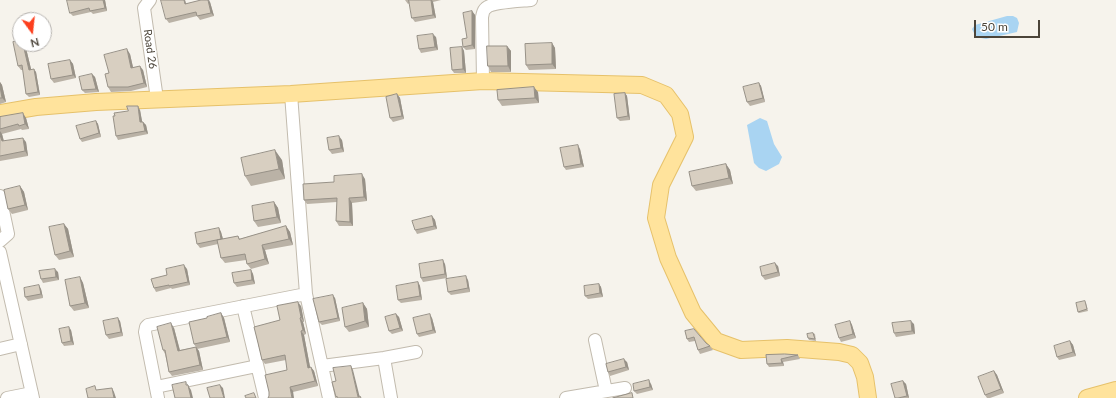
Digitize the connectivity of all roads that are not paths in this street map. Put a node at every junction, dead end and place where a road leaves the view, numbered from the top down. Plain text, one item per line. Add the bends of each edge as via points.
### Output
1 (150, 0) edge
2 (531, 0) edge
3 (483, 81) junction
4 (291, 94) junction
5 (157, 99) junction
6 (0, 113) edge
7 (0, 196) edge
8 (0, 241) edge
9 (0, 252) edge
10 (2, 269) edge
11 (306, 294) junction
12 (5, 298) edge
13 (243, 306) junction
14 (594, 340) dead end
15 (21, 344) junction
16 (0, 349) edge
17 (416, 352) dead end
18 (384, 358) junction
19 (257, 366) junction
20 (322, 366) junction
21 (625, 388) dead end
22 (1116, 390) edge
23 (606, 391) junction
24 (157, 392) edge
25 (32, 395) edge
26 (6, 398) edge
27 (265, 398) edge
28 (329, 398) edge
29 (391, 398) edge
30 (566, 398) edge
31 (868, 398) edge
32 (1087, 398) edge

1 - 5 street, Road 26 via 144,8
2 - 3 street via 493,4 487,6 484,11
3 - 4 main road
3 - 31 main road via 642,85 666,95 680,114 685,137 662,185 656,218 668,258 693,313 716,341 740,350 787,348 852,355 860,363
4 - 5 main road
4 - 11 street
5 - 6 main road via 36,107
7 - 8 street via 8,234
9 - 10 street
10 - 12 street
11 - 13 street
11 - 20 street
12 - 15 street
13 - 19 street
13 - 24 street via 148,324 145,332
14 - 23 street
15 - 16 street
15 - 25 street
17 - 18 street
18 - 20 street
18 - 29 street
19 - 24 street
19 - 27 street
20 - 28 street
21 - 23 street
22 - 32 main road
23 - 30 street
25 - 26 street

